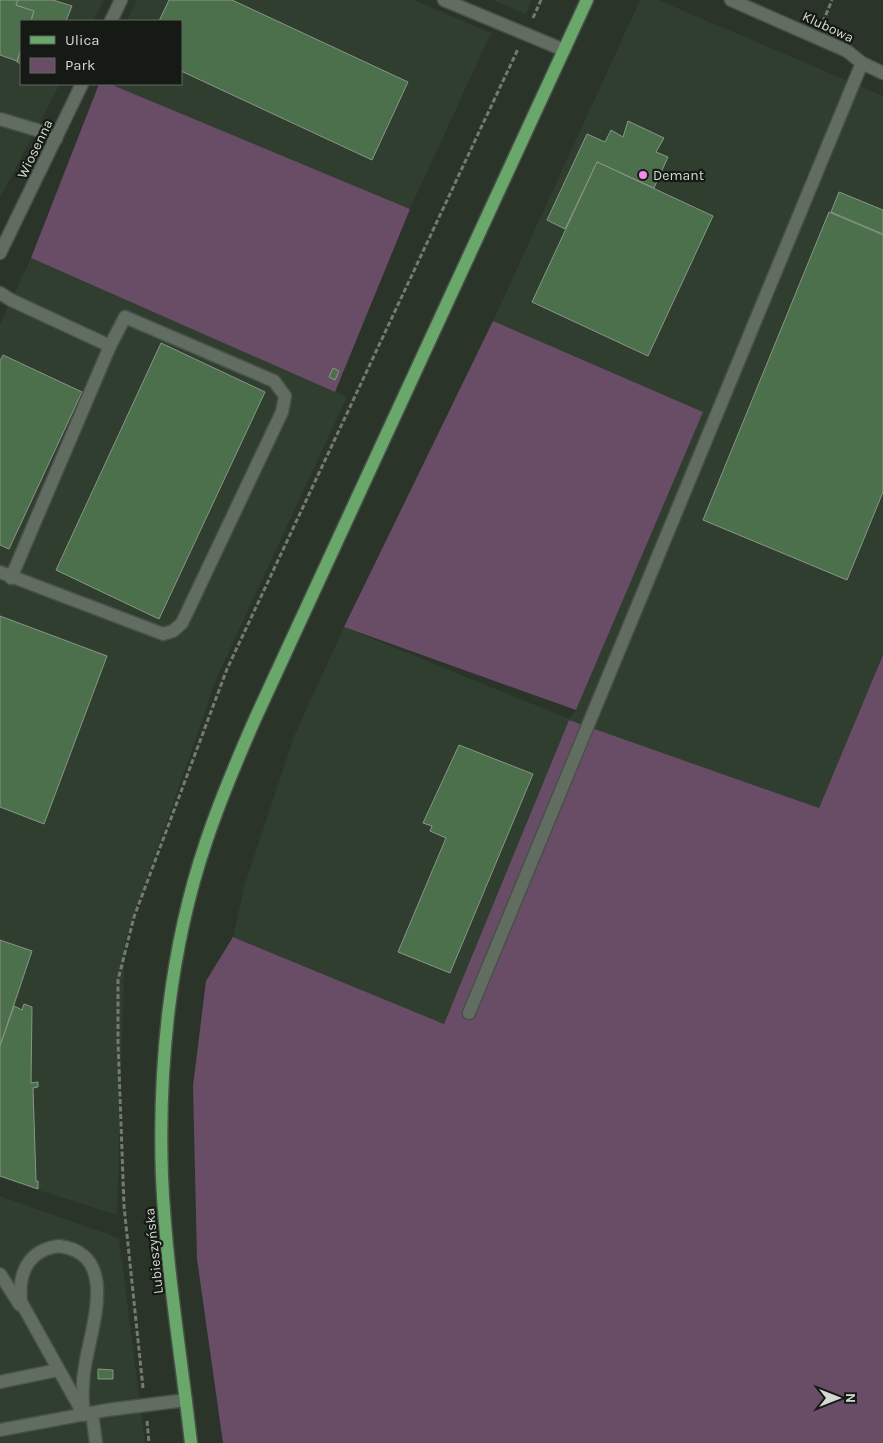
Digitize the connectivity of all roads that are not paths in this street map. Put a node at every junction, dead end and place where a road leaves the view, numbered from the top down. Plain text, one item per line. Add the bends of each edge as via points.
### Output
1 (121, 0) edge
2 (444, 0) edge
3 (586, 0) edge
4 (731, 0) edge
5 (111, 20) edge
6 (564, 50) junction
7 (862, 63) junction
8 (883, 73) edge
9 (82, 85) edge
10 (0, 118) edge
11 (56, 139) junction
12 (0, 253) edge
13 (0, 293) edge
14 (110, 346) junction
15 (6, 575) edge
16 (469, 1013) dead end
17 (0, 1274) edge
18 (24, 1311) junction
19 (58, 1370) junction
20 (0, 1382) edge
21 (186, 1400) junction
22 (88, 1414) junction
23 (0, 1430) edge
24 (96, 1443) edge
25 (192, 1443) edge

1 - 5 street
2 - 6 street
3 - 6 main road, Lubieszyńska
4 - 7 street, Klubowa via 847,51
6 - 21 main road, Lubieszyńska via 238,759 206,842 190,899 173,989 165,1055 162,1132 164,1205
7 - 8 street, Klubowa
7 - 16 street
9 - 11 street, Wiosenna
10 - 11 street
11 - 12 street, Wiosenna
13 - 14 street
14 - 15 street
14 - 15 street via 125,317 274,381 285,396 282,412 182,623 173,631 163,634
17 - 18 street
18 - 19 street
18 - 22 street via 20,1293 22,1273 37,1253 51,1247 66,1247 89,1261 96,1275 98,1293 82,1391
19 - 20 street
19 - 22 street
21 - 22 street
21 - 25 main road, Lubieszyńska
22 - 23 street
22 - 24 street

